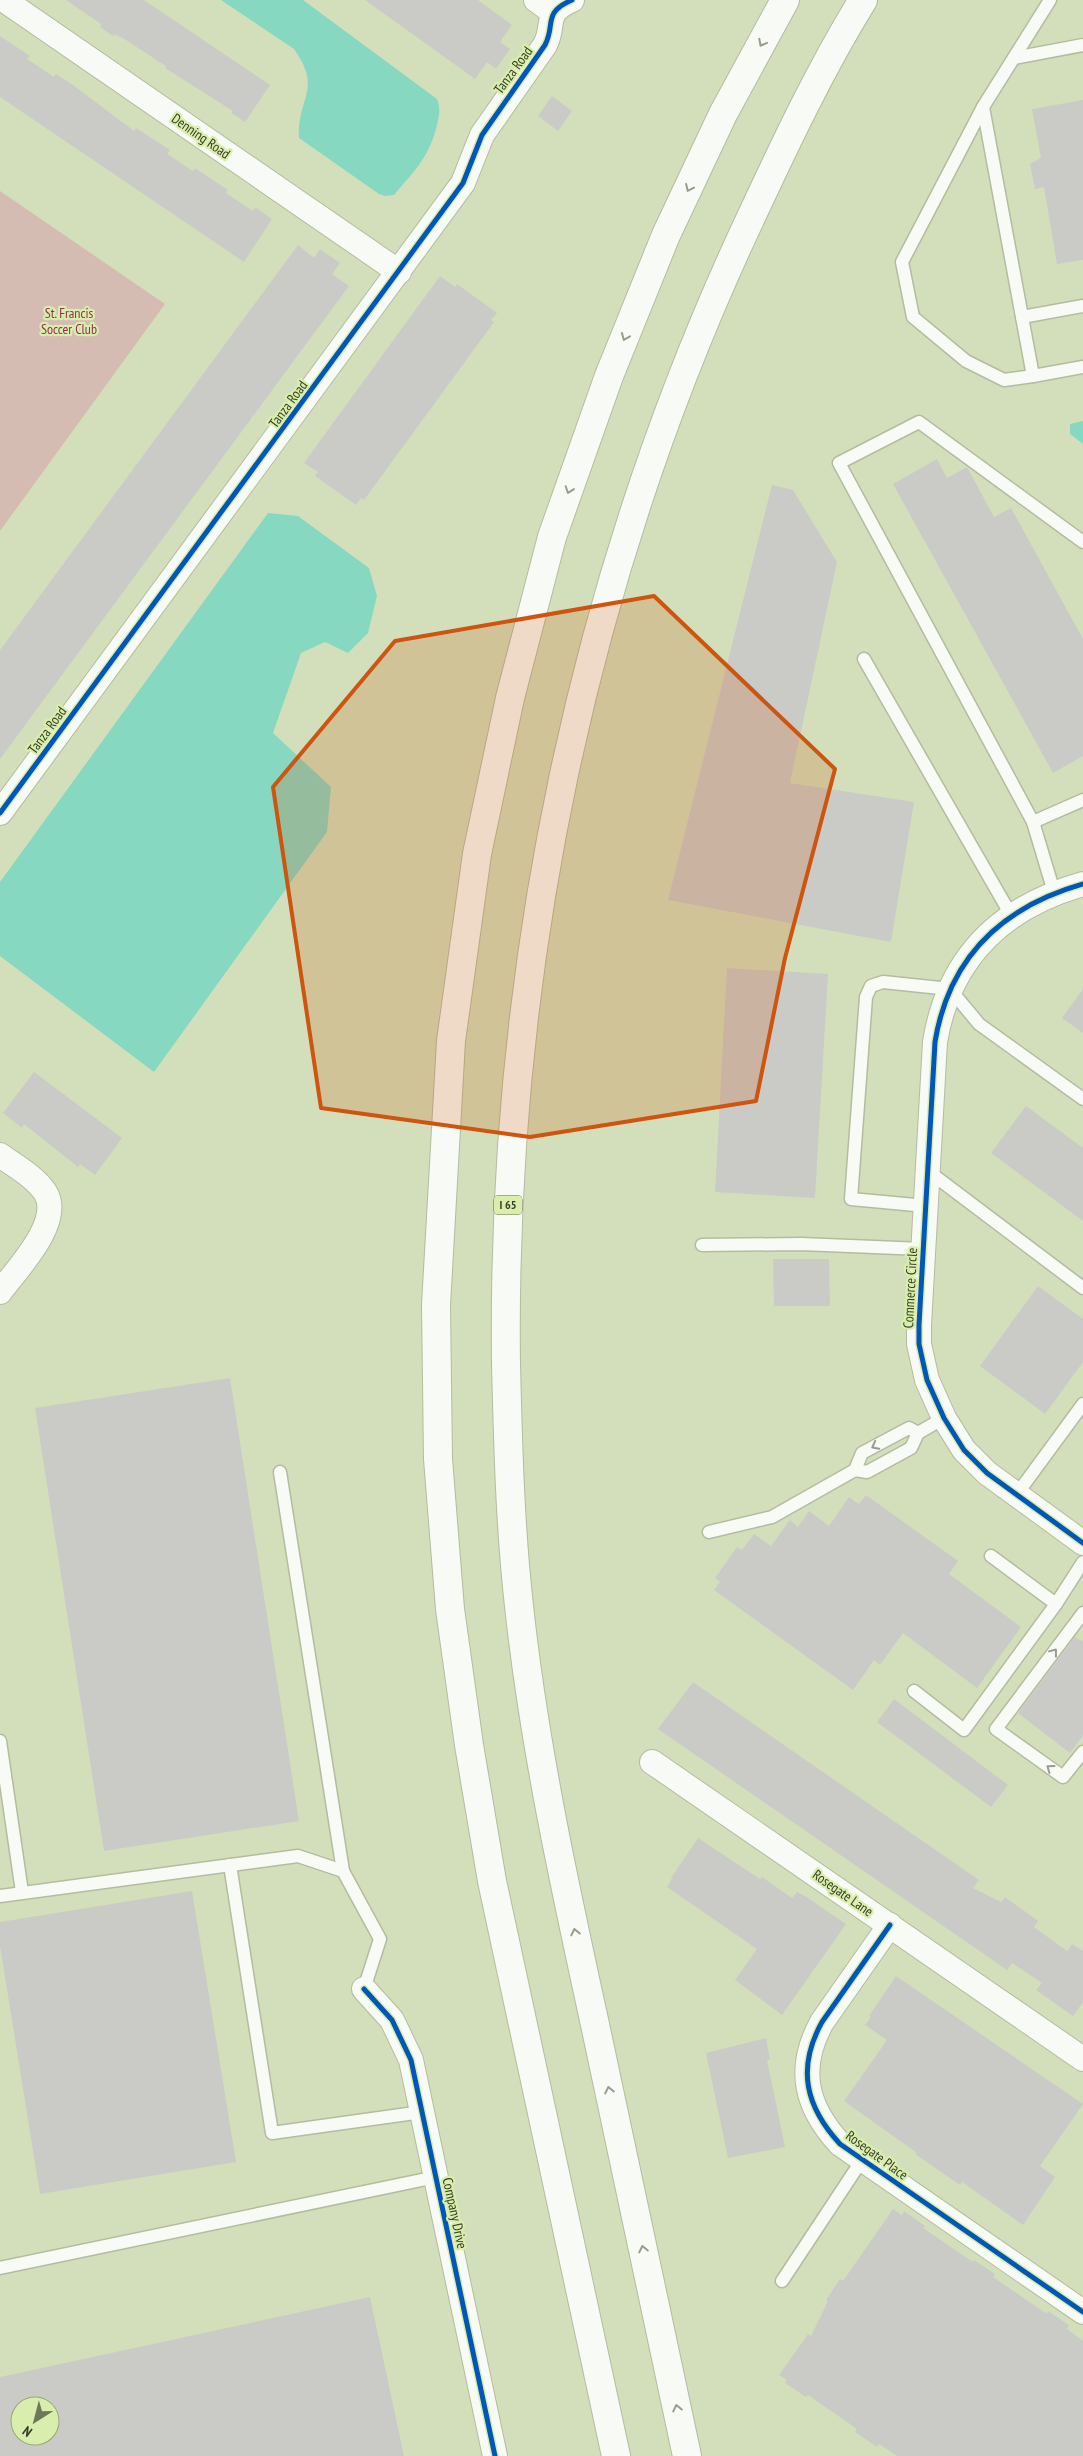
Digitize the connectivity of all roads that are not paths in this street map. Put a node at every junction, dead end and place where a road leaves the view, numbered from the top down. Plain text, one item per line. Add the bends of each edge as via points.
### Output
1 (4, 0) edge
2 (785, 0) edge
3 (863, 0) edge
4 (1050, 0) edge
5 (554, 4) edge
6 (1083, 45) edge
7 (1014, 58) junction
8 (983, 107) junction
9 (399, 272) junction
10 (1083, 306) edge
11 (1022, 317) junction
12 (1083, 367) edge
13 (1032, 376) junction
14 (1083, 542) edge
15 (864, 659) dead end
16 (1083, 800) edge
17 (0, 813) edge
18 (1033, 822) junction
19 (1083, 884) edge
20 (1054, 892) junction
21 (1011, 915) junction
22 (955, 980) junction
23 (1083, 1099) edge
24 (0, 1155) edge
25 (928, 1171) junction
26 (926, 1206) junction
27 (702, 1246) dead end
28 (923, 1249) junction
29 (1083, 1288) edge
30 (0, 1292) edge
31 (1083, 1404) edge
32 (944, 1418) junction
33 (918, 1433) junction
34 (855, 1470) junction
35 (280, 1472) dead end
36 (1017, 1494) junction
37 (709, 1532) dead end
38 (1083, 1543) edge
39 (991, 1556) dead end
40 (1083, 1562) edge
41 (1056, 1604) junction
42 (1083, 1613) edge
43 (914, 1692) dead end
44 (0, 1742) edge
45 (1083, 1752) edge
46 (652, 1762) dead end
47 (230, 1865) junction
48 (343, 1871) junction
49 (22, 1892) junction
50 (0, 1896) edge
51 (890, 1925) junction
52 (364, 1989) joint
53 (1083, 2059) edge
54 (422, 2112) junction
55 (862, 2160) junction
56 (436, 2177) junction
57 (0, 2268) edge
58 (782, 2281) dead end
59 (1083, 2312) edge
60 (495, 2456) edge
61 (616, 2456) edge
62 (687, 2456) edge

1 - 9 street, Denning Road
2 -> 61 highway via 724,114 666,235 609,376 552,537 510,698 477,854 451,1041 436,1305 438,1460 450,1609 492,1880
62 -> 3 highway, I 65 via 560,1861 519,1607 508,1468 506,1313 509,1178 519,1052 545,870 576,715 618,562 672,400 728,265 782,150
4 - 7 lane
5 - 9 street, Tanza Road via 545,45 482,135 463,183
6 - 7 lane
7 - 8 lane
8 - 11 lane
8 - 13 lane via 902,262 912,317 966,361 1004,380
9 - 17 street, Tanza Road
10 - 11 lane
11 - 13 lane
12 - 13 lane
14 - 18 lane via 919,422 839,463
15 - 21 lane
16 - 18 lane
18 - 20 lane
19 - 20 street
20 - 21 street
21 - 22 street via 982,941
22 - 23 lane via 979,1024
22 - 25 street, Commerce Circle via 935,1042
22 - 26 lane via 883,982 871,986 866,997 851,1199
24 - 30 street via 35,1181 46,1193 50,1205 43,1233
25 - 26 street, Commerce Circle
25 - 29 lane
26 - 28 street, Commerce Circle
27 - 28 lane via 801,1244
28 - 32 street, Commerce Circle via 919,1344 927,1380
31 - 36 lane
32 - 33 lane
32 - 36 street, Commerce Circle via 964,1450
33 - 34 lane via 911,1448 867,1472
33 -> 34 lane via 909,1428 862,1453
34 - 37 lane via 772,1517
35 - 48 lane
36 - 38 street, Commerce Circle
39 - 41 lane
40 - 41 lane
41 - 43 lane via 964,1730
45 -> 42 lane via 1063,1777 996,1729
44 - 49 lane
46 - 51 street, Rosegate Lane
47 - 48 lane via 298,1856
47 - 49 lane
47 - 54 lane via 272,2133
48 - 52 lane via 380,1938
49 - 50 lane
51 - 53 street, Rosegate Lane
51 - 55 street, Rosegate Place via 822,2022 808,2065 810,2097 824,2126 840,2144
52 - 54 street, Company Drive via 389,2015 405,2045
54 - 56 street, Company Drive
55 - 58 lane
55 - 59 street, Rosegate Place
56 - 57 lane
56 - 60 street, Company Drive

